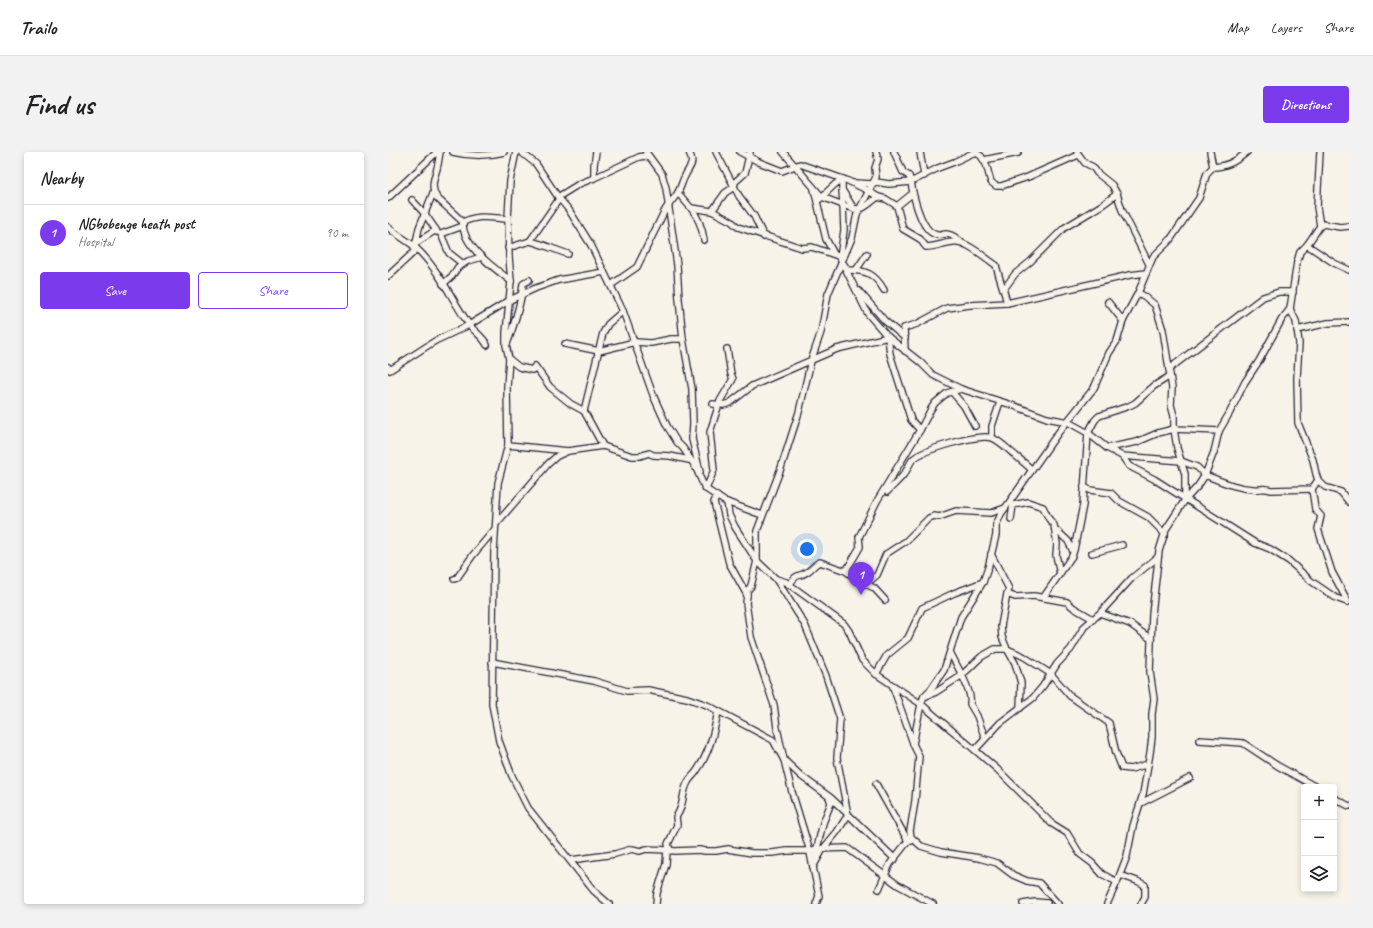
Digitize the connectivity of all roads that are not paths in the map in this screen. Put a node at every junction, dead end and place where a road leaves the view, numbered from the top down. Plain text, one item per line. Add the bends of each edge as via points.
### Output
1 (437, 152) edge
2 (440, 152) edge
3 (453, 152) edge
4 (504, 152) edge
5 (516, 152) edge
6 (520, 152) edge
7 (596, 152) edge
8 (646, 152) edge
9 (689, 152) edge
10 (716, 152) edge
11 (740, 152) edge
12 (783, 152) edge
13 (876, 152) edge
14 (894, 152) edge
15 (920, 152) edge
16 (975, 152) edge
17 (988, 152) edge
18 (1210, 152) edge
19 (1247, 152) edge
20 (1320, 152) edge
21 (1018, 153) edge
22 (1077, 153) edge
23 (750, 154) edge
24 (650, 158) junction
25 (986, 161) junction
26 (794, 166) junction
27 (1213, 167) junction
28 (924, 176) junction
29 (594, 178) junction
30 (844, 180) junction
31 (911, 182) junction
32 (872, 184) junction
33 (734, 187) junction
34 (388, 189) edge
35 (814, 189) junction
36 (842, 190) junction
37 (868, 191) junction
38 (433, 193) junction
39 (678, 193) junction
40 (913, 193) junction
41 (1117, 194) junction
42 (390, 196) edge
43 (822, 197) junction
44 (878, 197) junction
45 (559, 198) junction
46 (412, 200) dead end
47 (816, 203) junction
48 (668, 205) junction
49 (843, 205) junction
50 (897, 206) junction
51 (691, 208) junction
52 (712, 211) junction
53 (857, 211) junction
54 (425, 214) junction
55 (508, 219) junction
56 (463, 224) junction
57 (1320, 226) junction
58 (1349, 226) edge
59 (388, 227) edge
60 (438, 232) junction
61 (764, 237) junction
62 (704, 240) dead end
63 (530, 241) junction
64 (962, 242) junction
65 (416, 245) junction
66 (1307, 245) junction
67 (508, 248) junction
68 (568, 254) dead end
69 (834, 254) junction
70 (867, 254) dead end
71 (482, 257) junction
72 (841, 260) junction
73 (463, 264) junction
74 (1149, 264) junction
75 (856, 270) junction
76 (1349, 270) edge
77 (604, 272) junction
78 (1146, 273) junction
79 (849, 275) junction
80 (388, 276) edge
81 (529, 280) dead end
82 (511, 281) junction
83 (444, 284) junction
84 (611, 285) junction
85 (1004, 288) junction
86 (884, 290) dead end
87 (1293, 292) junction
88 (1138, 293) junction
89 (522, 295) junction
90 (510, 300) junction
91 (1108, 302) dead end
92 (1007, 303) junction
93 (1290, 309) junction
94 (623, 311) junction
95 (1123, 321) junction
96 (1349, 322) edge
97 (469, 325) junction
98 (1297, 330) junction
99 (888, 337) junction
100 (905, 338) junction
101 (683, 339) junction
102 (635, 342) junction
103 (566, 344) dead end
104 (488, 345) dead end
105 (506, 345) junction
106 (727, 349) dead end
107 (599, 351) junction
108 (905, 351) junction
109 (509, 359) junction
110 (811, 361) junction
111 (388, 367) edge
112 (1169, 369) junction
113 (1170, 376) junction
114 (961, 389) junction
115 (952, 392) junction
116 (1000, 402) junction
117 (716, 404) junction
118 (584, 412) junction
119 (1068, 422) junction
120 (976, 426) dead end
121 (1174, 429) junction
122 (920, 430) junction
123 (1220, 431) junction
124 (1088, 433) junction
125 (992, 437) junction
126 (508, 445) junction
127 (603, 446) junction
128 (1107, 448) junction
129 (568, 450) junction
130 (917, 456) junction
131 (1122, 456) junction
132 (903, 459) junction
133 (690, 460) junction
134 (1181, 461) junction
135 (1032, 470) junction
136 (1204, 475) junction
137 (1318, 480) junction
138 (704, 486) junction
139 (1084, 487) junction
140 (1312, 489) junction
141 (717, 496) junction
142 (879, 498) junction
143 (1186, 500) junction
144 (727, 502) junction
145 (1349, 502) edge
146 (1005, 508) junction
147 (762, 515) junction
148 (1011, 518) dead end
149 (495, 526) junction
150 (1054, 528) junction
151 (1164, 534) junction
152 (1122, 544) dead end
153 (1073, 552) junction
154 (1092, 553) dead end
155 (991, 554) junction
156 (1158, 557) junction
157 (757, 561) junction
158 (846, 571) junction
159 (1060, 574) junction
160 (454, 579) dead end
161 (776, 579) junction
162 (983, 582) junction
163 (866, 584) junction
164 (789, 585) junction
165 (1007, 594) junction
166 (746, 595) junction
167 (1043, 598) junction
168 (885, 600) dead end
169 (1348, 603) edge
170 (1100, 613) junction
171 (1093, 620) junction
172 (1151, 639) junction
173 (1007, 649) junction
174 (950, 652) junction
175 (492, 662) junction
176 (876, 674) junction
177 (1051, 674) junction
178 (961, 676) junction
179 (893, 687) junction
180 (924, 696) junction
181 (921, 704) junction
182 (1020, 708) junction
183 (718, 711) junction
184 (985, 738) junction
185 (1199, 740) dead end
186 (913, 744) junction
187 (975, 750) junction
188 (784, 760) junction
189 (1148, 764) junction
190 (1190, 778) dead end
191 (876, 784) dead end
192 (1311, 784) edge
193 (828, 796) junction
194 (1337, 800) edge
195 (1141, 803) junction
196 (1349, 806) edge
197 (848, 815) junction
198 (908, 841) junction
199 (915, 842) junction
200 (820, 849) junction
201 (669, 850) junction
202 (810, 851) junction
203 (895, 859) junction
204 (571, 860) junction
205 (813, 868) junction
206 (1120, 875) junction
207 (885, 876) junction
208 (1117, 882) junction
209 (879, 889) dead end
210 (1053, 898) junction
211 (609, 904) edge
212 (656, 904) edge
213 (816, 904) edge
214 (933, 904) edge
215 (1023, 904) edge
216 (1047, 904) edge
217 (1058, 904) edge
218 (1107, 904) edge
219 (1141, 904) edge

1 - 42 street
2 - 38 street via 433,180
3 - 4 street via 464,155
5 - 55 street via 510,181
6 - 45 street via 536,164
7 - 29 street
8 - 24 street
9 - 39 street via 692,158 691,168
10 - 33 street
11 - 23 street
12 - 26 street
13 - 32 street via 876,177
14 - 31 street via 903,172 909,176
15 - 28 street
16 - 25 street
16 - 28 street
17 - 25 street
18 - 27 street
19 - 27 street via 1222,167
20 - 57 street via 1317,207
21 - 25 street
22 - 25 street via 1028,177 1001,186 991,182
22 - 41 street via 1112,185
23 - 26 street via 759,162 782,170
23 - 33 street via 745,173 734,182
24 - 29 street via 639,157
24 - 48 street via 662,174
26 - 30 street via 800,164
26 - 35 street
27 - 74 street via 1207,173 1199,198 1170,240
28 - 31 street
29 - 45 street via 579,184
30 - 32 street
30 - 36 street
30 - 37 street
30 - 43 street via 832,186
31 - 32 street
31 - 40 street
32 - 37 street
33 - 52 street via 725,193
33 - 61 street via 754,216
34 - 42 street
35 - 43 street
35 - 47 street
36 - 49 street
36 - 53 street
37 - 44 street
37 - 53 street
38 - 54 street
38 - 56 street
39 - 48 street
39 - 51 street
40 - 50 street
40 - 64 street via 917,211 929,231 938,235 946,234
41 - 74 street via 1122,210
41 - 85 street via 1064,228 1015,274
43 - 47 street
43 - 49 street
44 - 50 street
44 - 53 street
45 - 63 street
45 - 77 street via 591,245
46 - 54 street
47 - 69 street via 826,239
48 - 84 street via 637,267
48 - 101 street via 677,265
49 - 53 street
49 - 72 street
50 - 64 street via 903,229 920,239 926,247
51 - 52 street
51 - 62 street via 702,227
52 - 61 street via 731,221 738,228
53 - 72 street via 852,238
54 - 60 street
54 - 65 street
55 - 56 street via 482,216 471,218
55 - 67 street
56 - 60 street
56 - 71 street via 462,229
57 - 58 street
57 - 66 street
59 - 65 street
60 - 65 street
60 - 73 street via 449,253
61 - 69 street
63 - 67 street
63 - 68 street
64 - 85 street via 996,264
65 - 80 street via 414,252
65 - 83 street
66 - 76 street
66 - 87 street via 1300,252 1297,262
67 - 82 street
69 - 72 street
70 - 75 street
71 - 73 street
71 - 82 street
72 - 75 street via 848,270
72 - 79 street
72 - 110 street via 828,294
73 - 83 street
74 - 78 street
75 - 86 street via 876,277
77 - 84 street
77 - 89 street via 559,280
78 - 88 street
78 - 92 street
79 - 99 street via 868,314
79 - 100 street via 885,321
81 - 89 street via 523,284
82 - 90 street
83 - 97 street
84 - 94 street
85 - 92 street
87 - 93 street
87 - 112 street via 1279,292 1263,297
88 - 95 street
88 - 112 street via 1155,305 1163,330
89 - 90 street
89 - 105 street
90 - 97 street
90 - 105 street
91 - 95 street
92 - 100 street via 946,308 904,328
93 - 98 street
93 - 123 street via 1245,382
94 - 102 street
94 - 107 street via 605,328
95 - 119 street via 1117,341 1094,388
96 - 98 street via 1328,323
97 - 104 street
97 - 111 street via 435,341 390,370
98 - 137 street via 1298,423
99 - 108 street
99 - 110 street via 837,349
99 - 122 street via 890,354 911,420
100 - 108 street
101 - 102 street
101 - 138 street via 692,389 692,439
102 - 107 street
102 - 133 street via 653,395 667,426
103 - 107 street
105 - 109 street
106 - 117 street via 733,379
107 - 118 street
108 - 114 street via 933,375
109 - 118 street via 519,367 532,370 535,366 550,387
109 - 126 street
110 - 117 street via 752,386 730,403
110 - 147 street via 799,412
112 - 113 street
113 - 121 street
113 - 124 street via 1135,403 1099,416
114 - 115 street
114 - 116 street
115 - 120 street
115 - 122 street via 935,403
116 - 119 street via 1047,418
116 - 125 street via 992,426
117 - 138 street via 710,432 714,470
118 - 127 street
119 - 124 street
119 - 135 street
121 - 123 street
121 - 128 street via 1137,442
121 - 134 street
122 - 132 street
123 - 136 street
124 - 128 street
124 - 139 street
125 - 130 street via 961,440
125 - 135 street
126 - 129 street
126 - 149 street via 498,483
127 - 129 street
127 - 133 street via 632,456 649,453
128 - 131 street
129 - 149 street via 548,464
130 - 132 street
130 - 142 street via 899,480
131 - 134 street
131 - 143 street via 1130,466
132 - 142 street
133 - 138 street
134 - 136 street via 1197,467
134 - 143 street via 1185,474
135 - 146 street
136 - 140 street via 1231,486 1254,490 1265,487 1271,490
136 - 143 street
137 - 140 street
137 - 145 street via 1325,487 1341,492
138 - 141 street
139 - 151 street via 1112,493 1119,501 1152,520
139 - 153 street
140 - 169 street via 1315,508 1321,516 1318,529 1332,572
141 - 144 street
141 - 166 street via 714,502 726,554 732,571
142 - 158 street via 859,537 860,547
143 - 151 street
143 - 169 street via 1255,543 1270,548 1311,581
144 - 147 street
144 - 157 street via 729,515 735,527
146 - 155 street via 996,525
146 - 163 street via 991,513 956,511 929,518 906,541 886,554 877,575
147 - 157 street via 757,531
148 - 150 street via 1013,506 1028,502 1043,507
149 - 160 street
149 - 175 street
150 - 153 street via 1068,540
150 - 159 street
151 - 156 street
152 - 154 street
153 - 159 street
155 - 162 street
155 - 165 street via 1009,589
156 - 170 street via 1132,578
156 - 172 street
157 - 161 street
157 - 166 street
158 - 163 street
158 - 164 street via 820,562 807,572 796,576
159 - 167 street
161 - 164 street
161 - 197 street via 805,625 840,719 837,758
162 - 174 street via 961,617
162 - 176 street via 922,608 908,638 887,655
163 - 168 street via 874,588
164 - 176 street via 844,624 862,660
165 - 167 street
165 - 173 street via 1001,626
166 - 188 street via 751,637 774,705
167 - 171 street via 1067,602
170 - 171 street
170 - 172 street via 1130,624
171 - 177 street via 1084,627 1071,649
172 - 189 street via 1150,672 1154,700
173 - 177 street
173 - 178 street via 995,649 981,657
173 - 182 street via 1015,663 1021,683
174 - 178 street
174 - 180 street via 944,670
175 - 183 street via 594,681 627,690 648,690 687,698
175 - 204 street via 493,710 499,741 512,776 528,808
176 - 179 street
177 - 182 street via 1033,698
177 - 189 street via 1070,696 1109,723 1122,768 1131,770
178 - 180 street via 936,692
178 - 184 street
179 - 181 street
179 - 186 street
180 - 181 street
181 - 186 street
181 - 187 street
182 - 184 street via 1000,722
183 - 188 street via 773,740
183 - 201 street via 711,742 684,791 682,810 676,816 677,825 668,844
184 - 187 street
185 - 192 street via 1243,743
186 - 199 street via 919,756 910,832
187 - 208 street via 1052,823 1067,833 1080,854 1102,874
188 - 193 street
188 - 202 street
189 - 195 street
190 - 195 street
191 - 198 street
193 - 197 street
193 - 200 street via 831,803 822,822
194 - 196 street
195 - 206 street
197 - 200 street via 837,832
197 - 203 street
198 - 199 street
198 - 203 street
199 - 210 street via 942,852 997,863 1013,875 1039,883
200 - 202 street
200 - 205 street
200 - 207 street via 847,848
201 - 202 street via 705,852 728,849 752,853
201 - 204 street via 632,849
201 - 212 street
202 - 205 street
203 - 207 street
204 - 211 street via 594,891
205 - 213 street via 819,896
206 - 208 street
206 - 219 street via 1137,880 1145,886 1146,898
207 - 209 street
207 - 214 street
208 - 218 street
210 - 216 street
210 - 217 street
215 - 216 street

